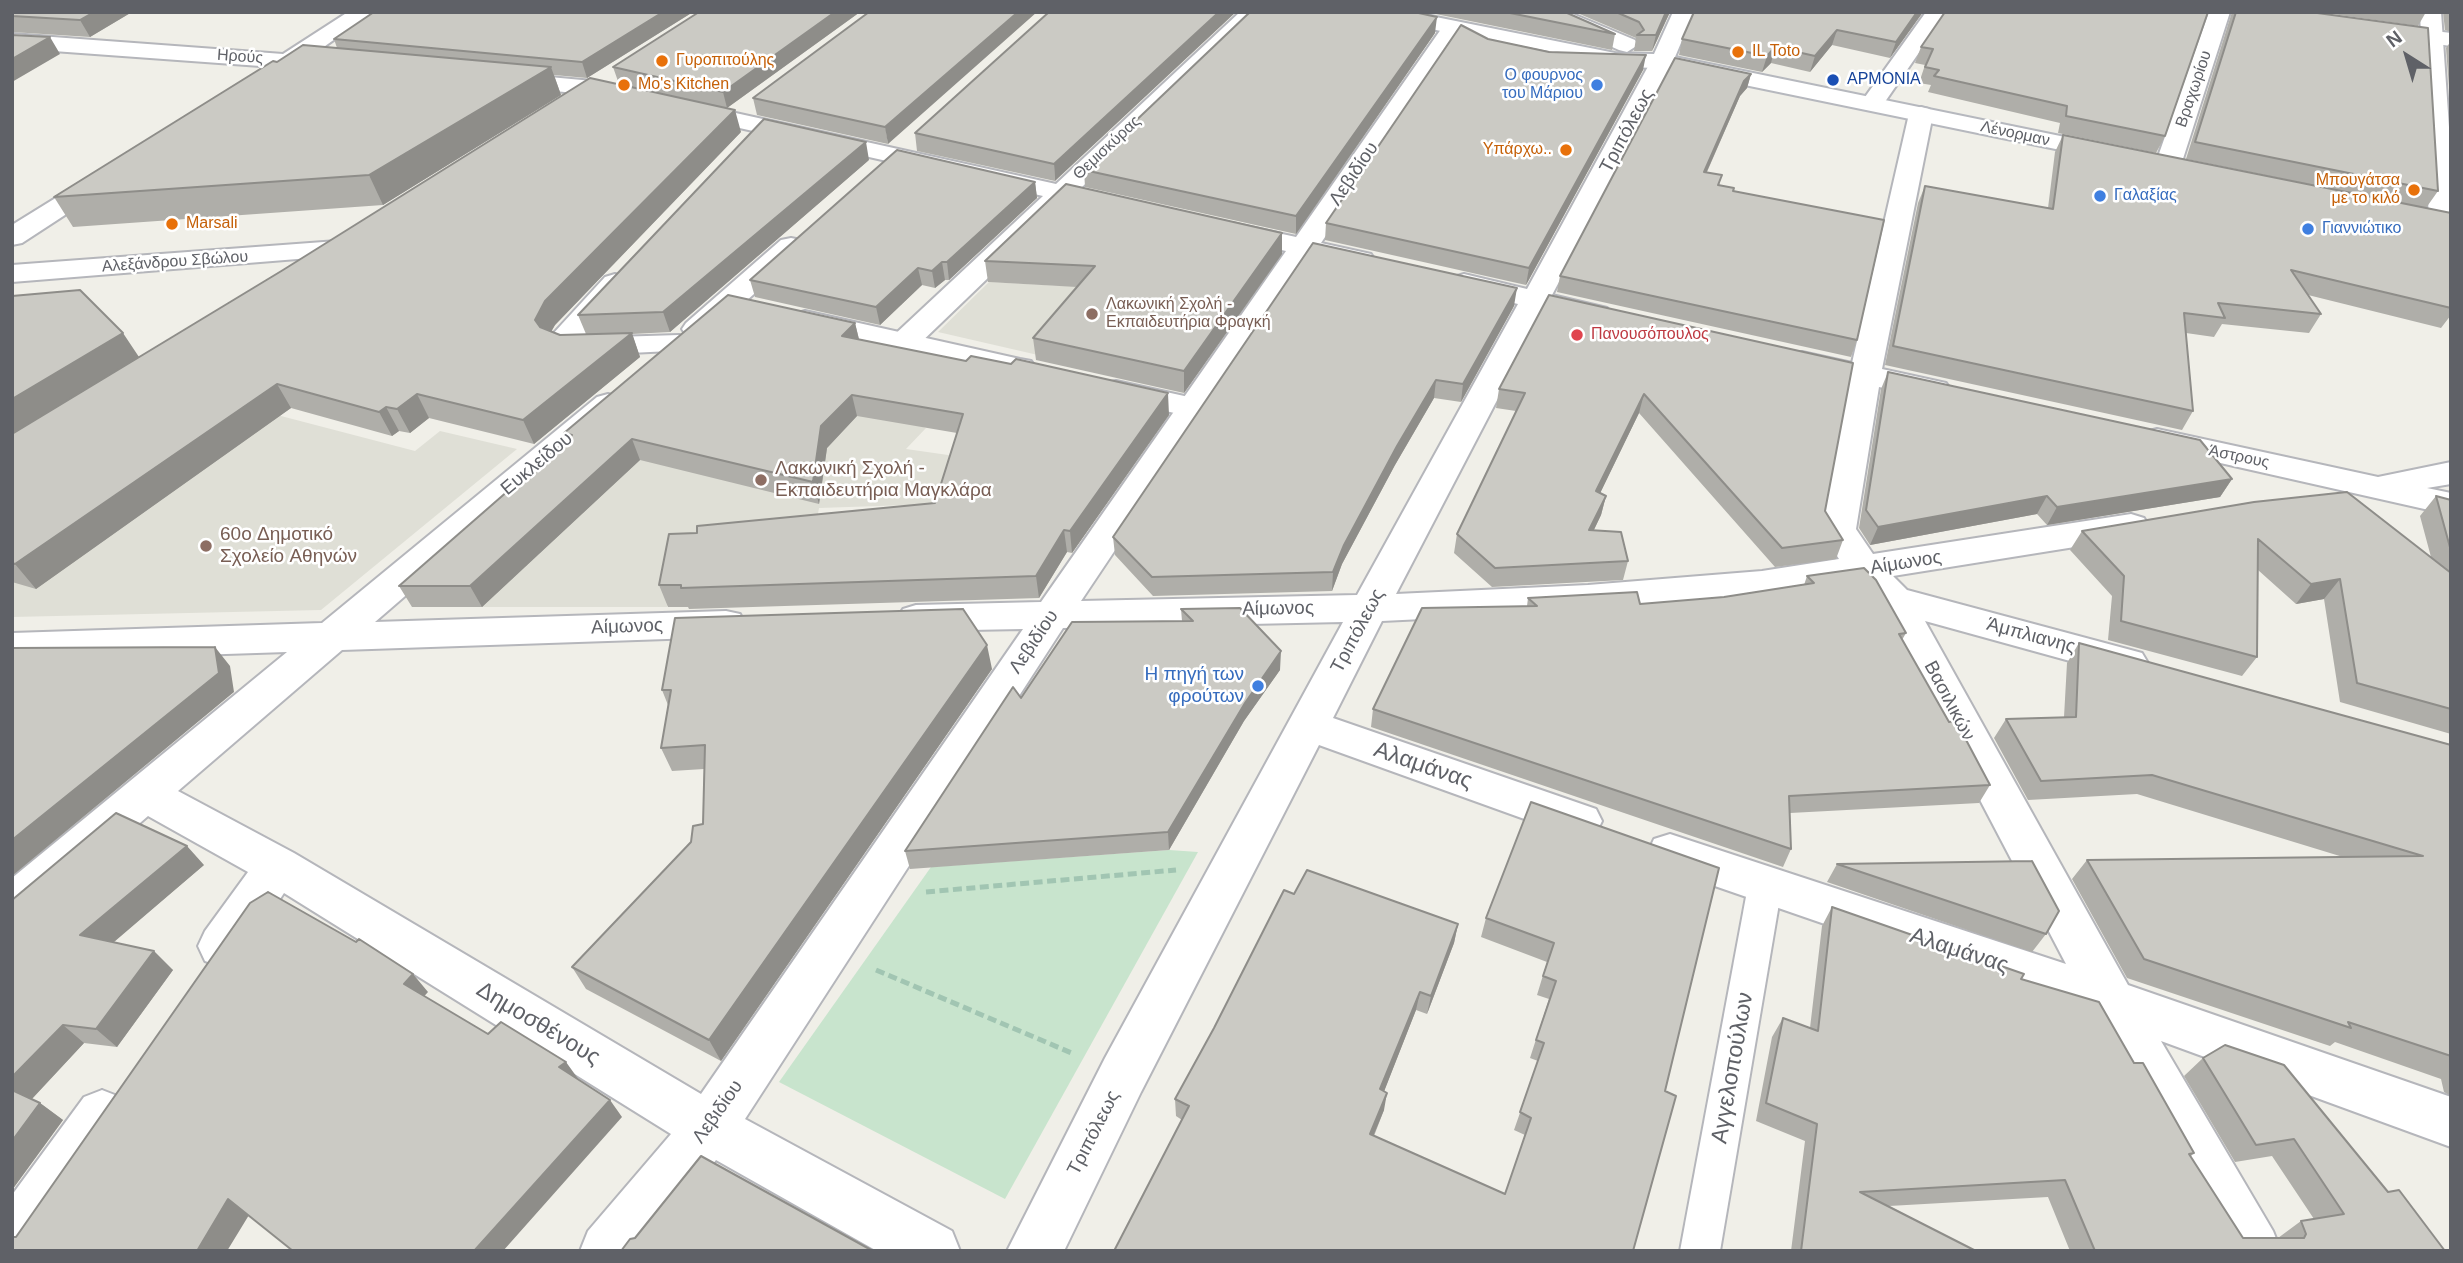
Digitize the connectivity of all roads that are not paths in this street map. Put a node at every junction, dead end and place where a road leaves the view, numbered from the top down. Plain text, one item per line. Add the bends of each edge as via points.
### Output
1 (363, 12) edge
2 (1252, 12) edge
3 (1378, 12) edge
4 (1549, 12) edge
5 (1684, 12) edge
6 (1937, 12) edge
7 (2220, 12) edge
8 (2430, 12) edge
9 (1460, 20) edge
10 (2354, 27) edge
11 (2441, 39) edge
12 (12, 41) edge
13 (1621, 52) junction
14 (289, 60) junction
15 (1662, 61) junction
16 (358, 66) edge
17 (626, 67) edge
18 (483, 78) edge
19 (258, 79) edge
20 (593, 88) junction
21 (1872, 104) junction
22 (558, 110) edge
23 (1921, 114) junction
24 (2444, 121) edge
25 (129, 162) edge
26 (2168, 165) junction
27 (2196, 171) edge
28 (1059, 192) junction
29 (1141, 211) edge
30 (2414, 216) edge
31 (2446, 223) edge
32 (1209, 226) edge
33 (809, 229) edge
34 (12, 237) edge
35 (1305, 247) junction
36 (633, 263) edge
37 (1386, 266) edge
38 (12, 274) edge
39 (290, 278) edge
40 (1440, 278) edge
41 (1535, 300) junction
42 (755, 309) junction
43 (1628, 321) edge
44 (903, 343) junction
45 (679, 344) junction
46 (1773, 354) edge
47 (1049, 375) edge
48 (1865, 375) junction
49 (1090, 384) edge
50 (1958, 395) edge
51 (1196, 408) junction
52 (2132, 433) edge
53 (2451, 473) edge
54 (2373, 486) junction
55 (2286, 500) edge
56 (2451, 504) edge
57 (2164, 520) edge
58 (1865, 570) junction
59 (1894, 599) junction
60 (1370, 608) junction
61 (1053, 614) junction
62 (886, 619) edge
63 (762, 623) edge
64 (332, 636) junction
65 (21, 653) edge
66 (2159, 671) edge
67 (1308, 725) junction
68 (145, 794) junction
69 (278, 866) junction
70 (1765, 886) junction
71 (12, 906) edge
72 (198, 980) edge
73 (2110, 1001) junction
74 (125, 1082) edge
75 (2451, 1122) edge
76 (709, 1128) junction
77 (12, 1242) edge
78 (1702, 1250) edge
79 (608, 1251) edge
80 (932, 1251) edge
81 (1035, 1251) edge
82 (2253, 1251) edge

1 - 14 street
2 - 28 street, Θεμισκύρας
3 - 9 street, Λένορμαν
4 - 13 street, Λένορμαν
5 - 15 street, Τριπόλεως
6 - 21 street
7 - 26 street, Βραχωρίου
8 - 11 street
9 - 13 street, Λένορμαν
9 - 35 street, Λεβιδίου
10 - 11 street
11 - 24 street
12 - 14 street, Ηρούς
13 - 15 street, Λένορμαν
14 - 16 street, Ηρούς
14 - 19 street
15 - 21 street, Λένορμαν
15 - 41 street, Τριπόλεως
17 - 20 street
18 - 20 street
20 - 22 street
20 - 28 street
21 - 23 street, Λένορμαν
23 - 26 street, Λένορμαν
23 - 48 street, Βασιλικών
24 - 31 street
25 - 34 street
26 - 27 street, Λένορμαν
28 - 29 street
28 - 44 street, Θεμισκύρας
30 - 31 street
32 - 35 street
33 - 42 street, Ευκλείδου
35 - 37 street
35 - 51 street, Λεβιδίου
36 - 45 street via 562,342 571,347
38 - 39 street, Αλεξάνδρου Σβώλου via 349,242
40 - 41 street
41 - 43 street
41 - 60 street, Τριπόλεως
42 - 44 street
42 - 45 street, Ευκλείδου
44 - 47 street
45 - 64 street, Ευκλείδου
46 - 48 street
48 - 50 street
48 - 58 street, Βασιλικών via 1838,530
49 - 51 street
51 - 61 street, Λεβιδίου
52 - 54 street, Άστρους
53 - 54 street
54 - 55 street
54 - 56 street, Άστρους
57 - 58 street, Αίμωνος
58 - 59 street, Βασιλικών
58 - 60 street, Αίμωνος via 1762,584 1588,598
59 - 66 street, Άμπλιανης
59 - 73 street, Βασιλικών
60 - 61 street, Αίμωνος
60 - 67 street, Τριπόλεως
61 - 62 street, Αίμωνος
61 - 76 street, Λεβιδίου
63 - 64 street, Αίμωνος
64 - 65 street, Αίμωνος
64 - 68 street, Ευκλείδου
67 - 70 street, Αλαμάνας
67 - 81 street, Τριπόλεως
68 - 69 street, Δημοσθένους
68 - 71 street, Ευκλείδου
69 - 72 street
69 - 76 street, Δημοσθένους
70 - 73 street, Αλαμάνας
70 - 78 lane, Αγγελοπούλων
73 - 75 street, Αλαμάνας
73 - 82 street, Βασιλικών
74 - 77 street
76 - 79 street, Λεβιδίου
76 - 80 street, Δημοσθένους

